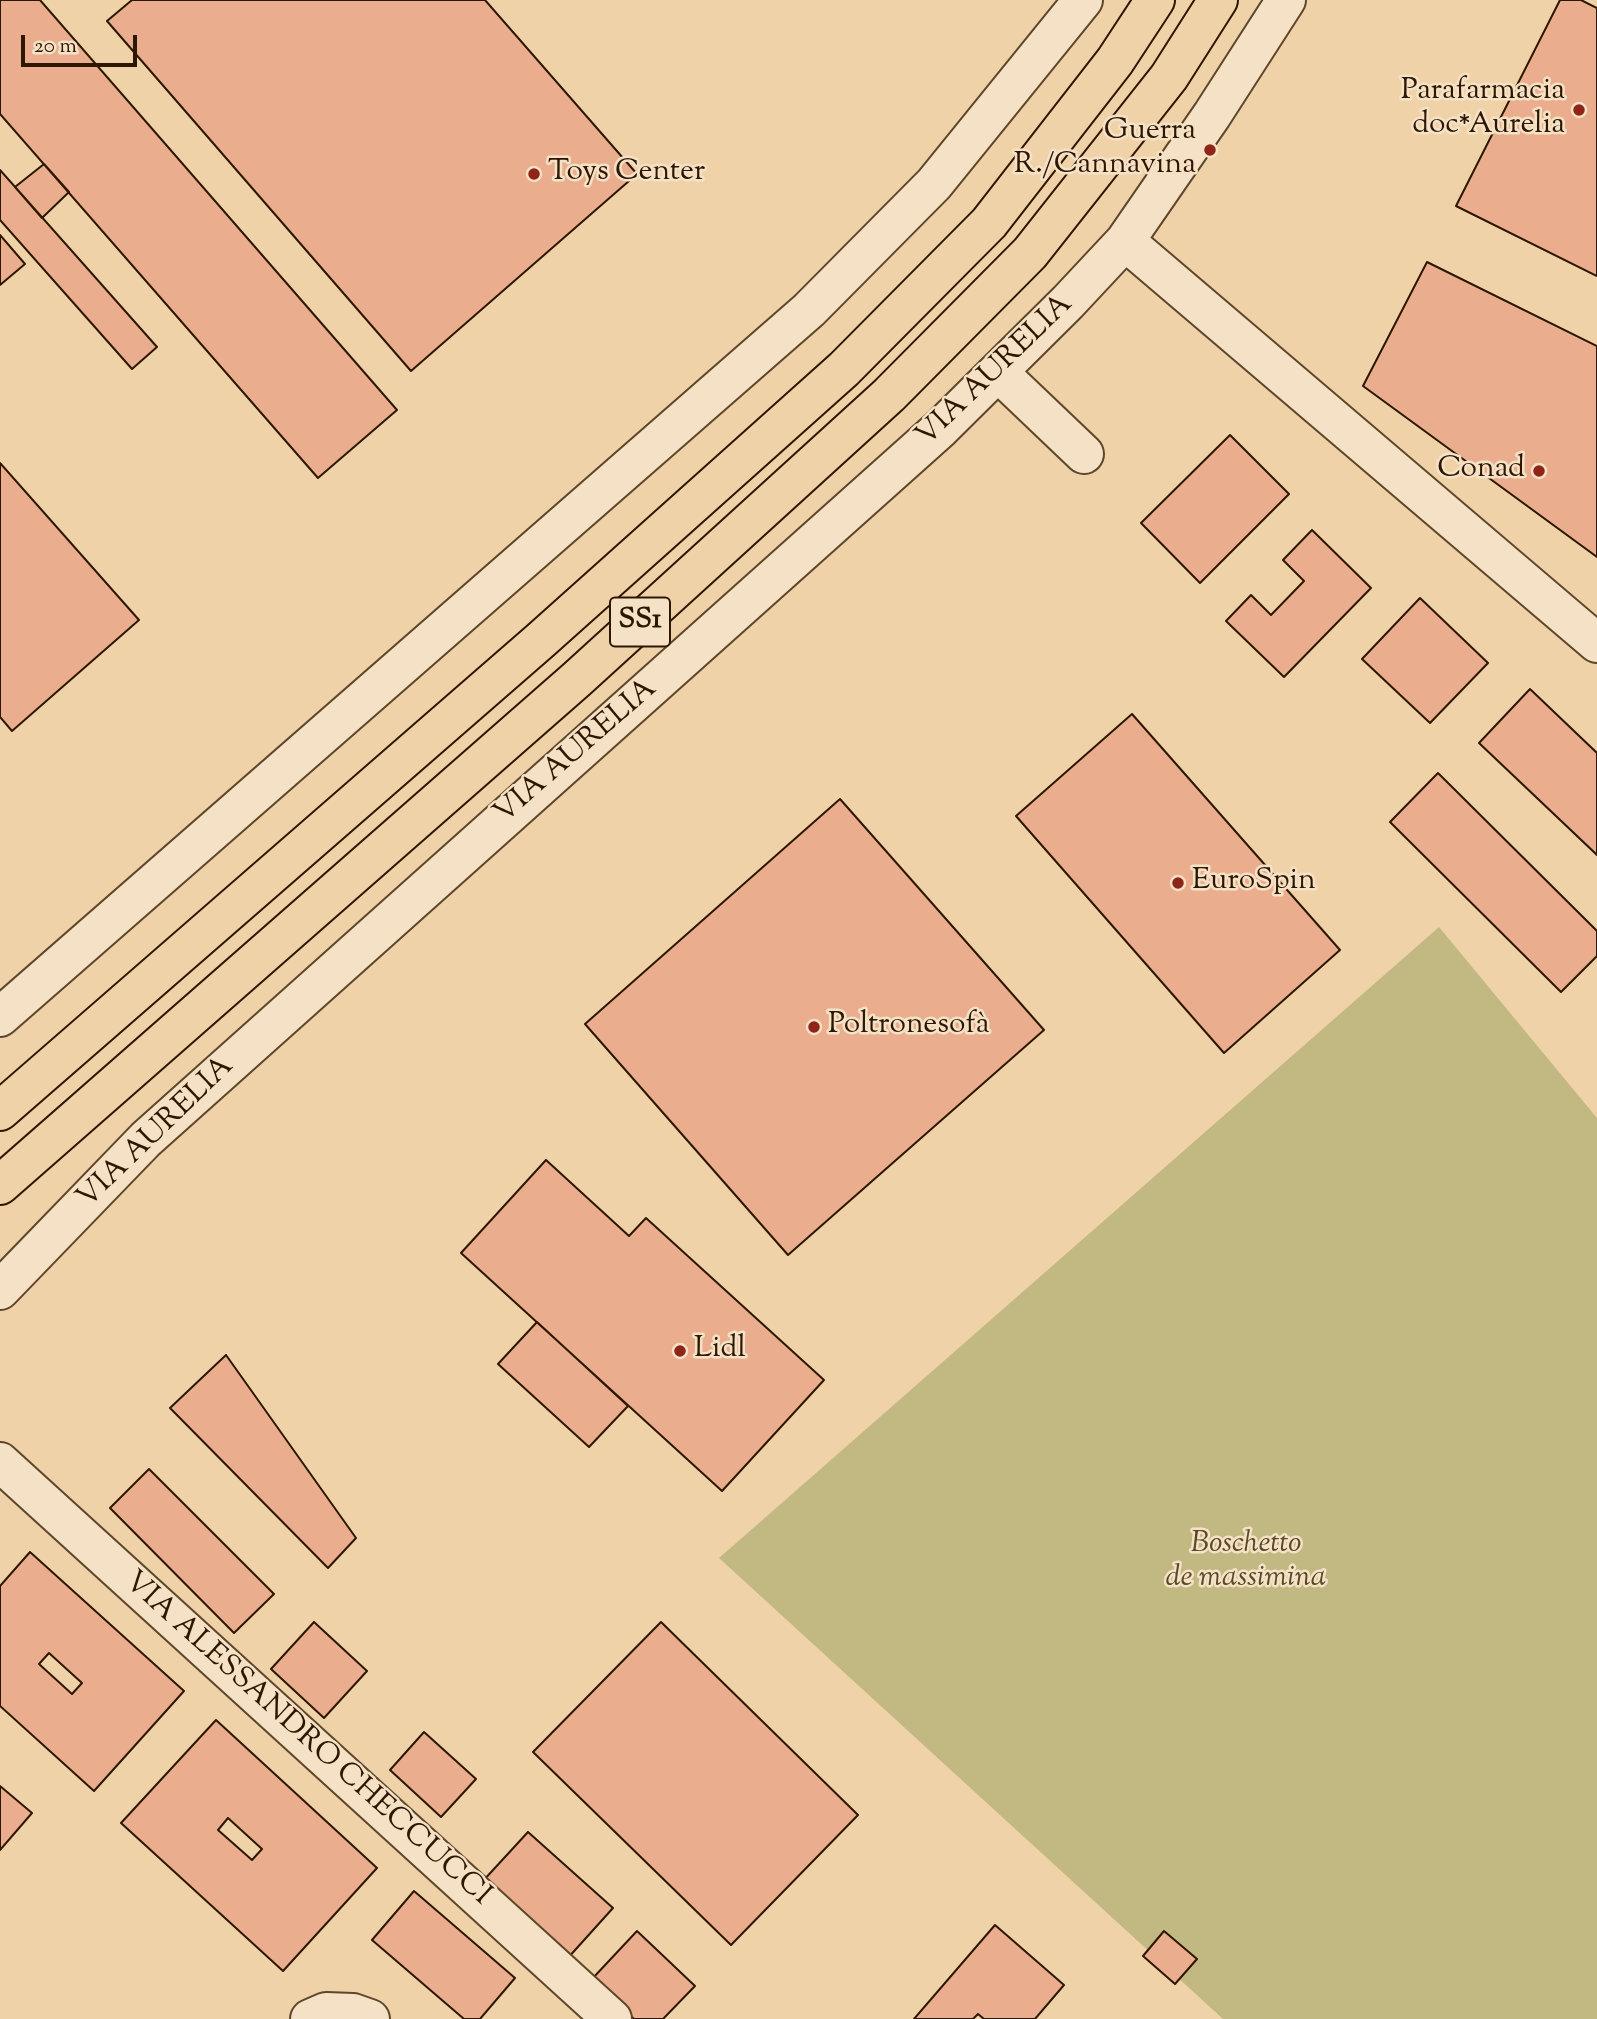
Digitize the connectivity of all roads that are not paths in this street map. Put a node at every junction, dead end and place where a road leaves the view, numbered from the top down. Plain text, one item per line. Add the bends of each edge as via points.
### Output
1 (1083, 0) edge
2 (1155, 0) edge
3 (1218, 0) edge
4 (1286, 0) edge
5 (1125, 241) junction
6 (998, 372) junction
7 (1084, 454) dead end
8 (1597, 643) edge
9 (0, 1017) edge
10 (0, 1111) edge
11 (0, 1185) edge
12 (0, 1290) edge
13 (0, 1462) edge
14 (310, 2019) edge
15 (370, 2019) edge
16 (612, 2019) edge

1 - 9 street via 934,184 809,310
2 - 10 highway, SS1 via 1115,61 989,223 844,369
3 - 11 highway, VIA AURELIA / SS1 via 1169,77 1030,253 889,395 577,679
4 - 5 street, VIA AURELIA
5 - 6 street, VIA AURELIA
5 - 8 street
6 - 7 street
6 - 12 street, VIA AURELIA via 727,621 146,1139
13 - 16 street, VIA ALESSANDRO CHECCUCCI
14 - 15 street via 326,2012

